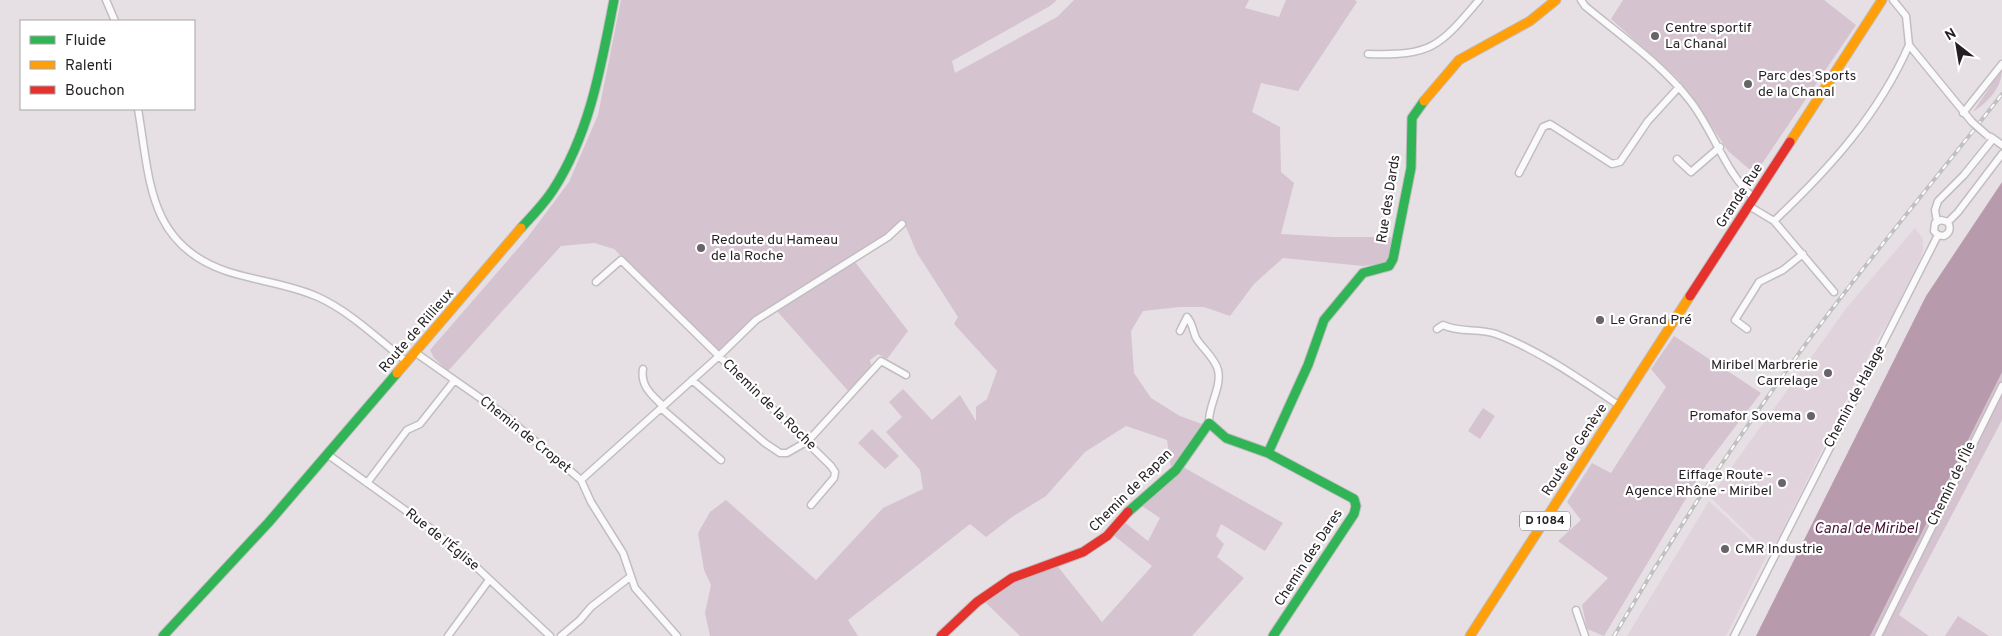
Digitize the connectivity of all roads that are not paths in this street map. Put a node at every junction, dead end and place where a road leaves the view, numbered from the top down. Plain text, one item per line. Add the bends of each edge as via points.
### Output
1 (106, 0) edge
2 (614, 0) edge
3 (1479, 0) edge
4 (1556, 0) edge
5 (1581, 0) edge
6 (1882, 0) edge
7 (1893, 0) edge
8 (115, 20) edge
9 (1909, 45) junction
10 (1368, 54) dead end
11 (2002, 64) edge
12 (1678, 88) junction
13 (138, 110) edge
14 (1964, 114) junction
15 (1995, 140) edge
16 (1720, 147) junction
17 (2002, 154) edge
18 (1677, 159) dead end
19 (1519, 173) dead end
20 (1754, 198) junction
21 (1749, 206) junction
22 (1774, 221) junction
23 (1937, 222) junction
24 (1948, 222) junction
25 (902, 224) dead end
26 (1938, 235) junction
27 (1803, 254) junction
28 (596, 282) dead end
29 (1834, 292) dead end
30 (1437, 329) dead end
31 (1747, 329) dead end
32 (1180, 331) dead end
33 (416, 353) junction
34 (719, 356) junction
35 (407, 362) junction
36 (643, 369) dead end
37 (906, 375) dead end
38 (692, 380) junction
39 (454, 382) junction
40 (2002, 386) edge
41 (1620, 406) junction
42 (662, 407) junction
43 (1209, 423) junction
44 (808, 441) junction
45 (1268, 453) junction
46 (327, 454) junction
47 (721, 460) dead end
48 (581, 480) junction
49 (367, 482) junction
50 (811, 505) dead end
51 (630, 577) junction
52 (489, 580) junction
53 (1576, 610) dead end
54 (163, 636) edge
55 (448, 636) edge
56 (550, 636) edge
57 (561, 636) edge
58 (677, 636) edge
59 (941, 636) edge
60 (1274, 636) edge
61 (1470, 636) edge
62 (1585, 636) edge
63 (1734, 636) edge
64 (1878, 636) edge

1 - 8 street
2 - 33 street, Route de Rillieux via 592,106 565,172 530,220
3 - 10 street via 1450,34 1434,46 1410,54
4 - 45 street, Rue des Dards via 1530,21 1459,60 1417,109 1412,118 1411,168 1393,259 1389,266 1363,272 1324,320 1308,366
5 - 12 street
6 - 20 street, Grande Rue / D 1084
7 - 9 street via 1906,16
9 - 14 street
9 - 22 street via 1895,78 1866,120 1839,155
11 - 14 street
12 - 16 street
12 - 19 street via 1648,121 1620,162 1612,164 1550,124 1543,128
13 - 35 street via 155,204 166,227 181,244 204,261 226,271 321,299 346,314
14 - 15 street, bridge
15 - 23 street via 1938,201 1935,210
16 - 18 street via 1691,172
16 - 20 street via 1740,186
17 - 24 street
20 - 21 street, Grande Rue / D 1084
21 - 22 street
21 - 41 street, Grande Rue / D 1084
22 - 27 street
23 - 24 street
23 - 26 street via 1933,228
24 - 26 street via 1948,233
25 - 34 street via 888,237 756,320
26 - 63 street, Chemin de Halage
27 - 29 street
27 - 31 street via 1783,270 1759,282 1734,320
28 - 34 street via 621,260
30 - 41 street via 1443,325 1506,338 1584,381
32 - 43 street via 1186,317 1218,369
33 - 35 street, Route de Rillieux
33 - 39 street, Chemin de Cropet
34 - 38 street, Chemin de la Roche
34 - 44 street, Chemin de la Roche
35 - 46 street, Route de Rillieux
36 - 42 street via 645,388
37 - 44 street via 881,361
38 - 42 street, Chemin de la Roche
38 - 44 street via 780,453 792,452
39 - 48 street, Chemin de Cropet via 503,414
39 - 49 street via 420,424 408,430
40 - 64 street, Chemin de l'Île
41 - 61 street, Route de Genève / D 1084
42 - 47 street
42 - 48 street, Chemin de la Roche
43 - 45 street, Chemin des Dares via 1226,438
43 - 59 street, Chemin de Rapan via 1176,470 1133,507 1101,541 1083,552 1012,578 977,602
44 - 50 street, Chemin de la Roche via 835,472 834,478
45 - 60 street, Chemin des Dares via 1354,499 1356,506 1354,514
46 - 49 street, Rue de l'Église
46 - 54 street, Route de Rillieux via 238,557
48 - 51 street, Chemin de Cropet via 623,553
49 - 52 street, Rue de l'Église via 430,528
51 - 57 street via 591,607
51 - 58 street, Chemin de Cropet via 640,596
52 - 55 street
52 - 56 street, Rue de l'Église
53 - 62 street

